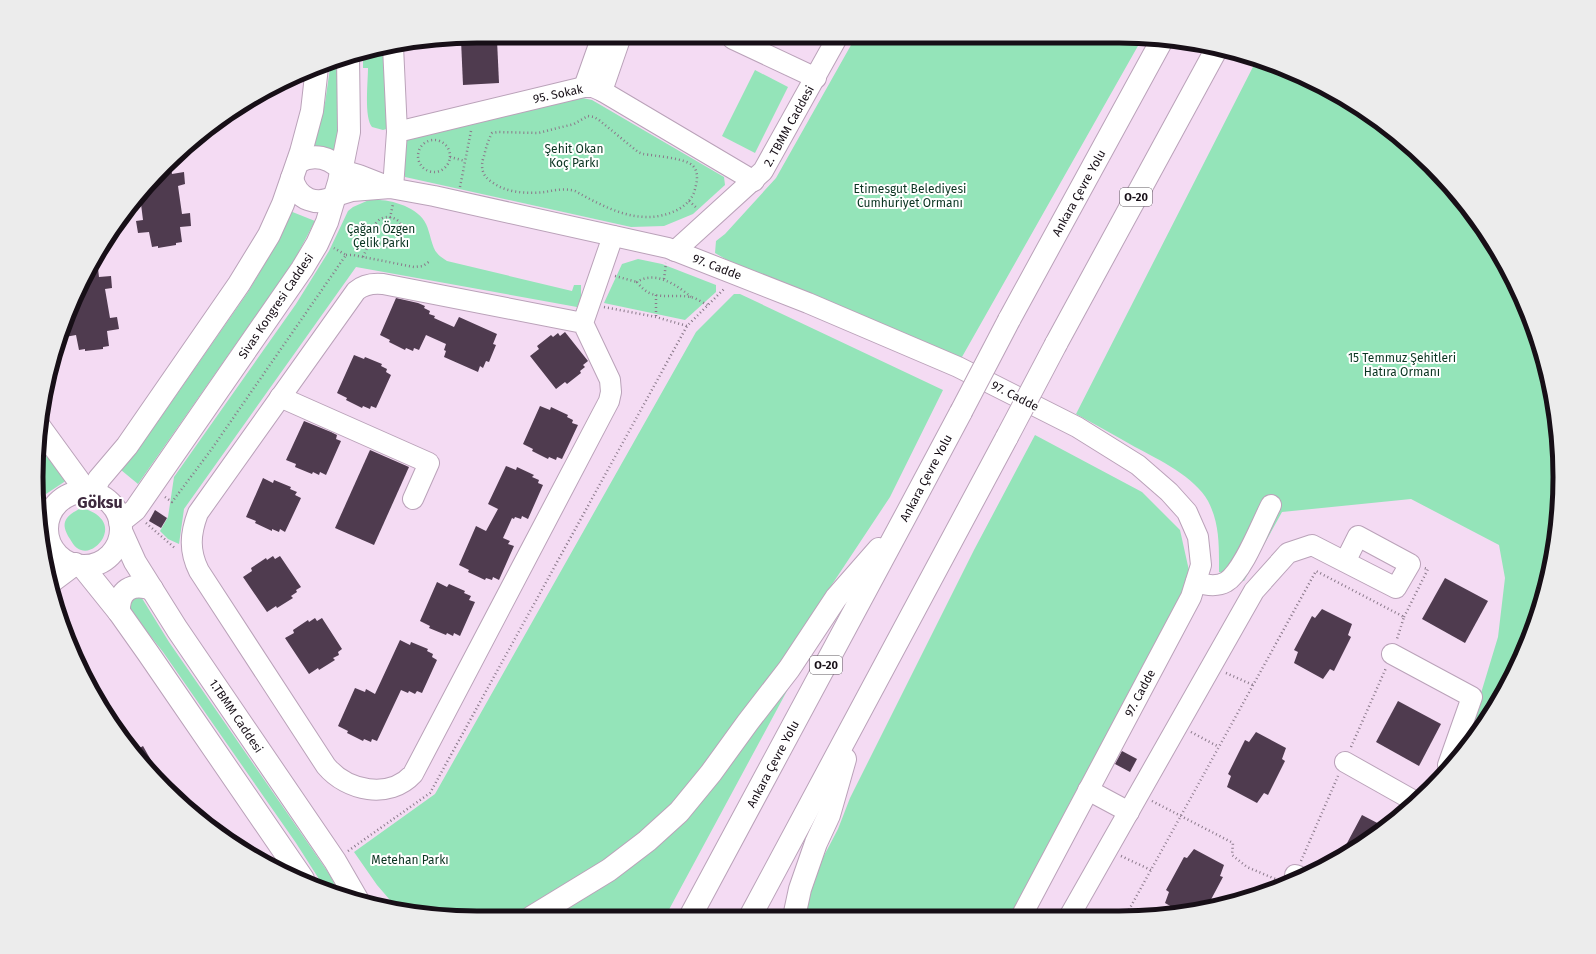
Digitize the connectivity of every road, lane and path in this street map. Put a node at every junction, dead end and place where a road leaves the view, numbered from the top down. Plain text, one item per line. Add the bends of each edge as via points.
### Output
1 (600, 43) edge
2 (618, 43) edge
3 (750, 43) edge
4 (834, 43) edge
5 (1159, 45) edge
6 (762, 46) edge
7 (393, 51) edge
8 (1214, 54) edge
9 (348, 63) edge
10 (316, 74) edge
11 (816, 78) junction
12 (593, 89) junction
13 (474, 113) junction
14 (594, 117) joint
15 (397, 132) junction
16 (450, 157) junction
17 (465, 161) junction
18 (295, 170) junction
19 (342, 170) junction
20 (754, 181) junction
21 (392, 188) junction
22 (336, 196) junction
23 (457, 201) junction
24 (612, 236) junction
25 (375, 238) junction
26 (320, 239) junction
27 (675, 251) junction
28 (346, 255) junction
29 (363, 257) junction
30 (430, 261) dead end
31 (601, 272) junction
32 (738, 275) junction
33 (637, 282) junction
34 (656, 295) junction
35 (691, 297) junction
36 (708, 305) junction
37 (586, 314) junction
38 (656, 317) junction
39 (687, 326) junction
40 (280, 397) junction
41 (45, 435) edge
42 (151, 487) junction
43 (90, 493) junction
44 (413, 499) dead end
45 (1271, 505) dead end
46 (905, 517) junction
47 (146, 523) dead end
48 (46, 524) edge
49 (120, 526) junction
50 (47, 537) edge
51 (192, 552) junction
52 (1345, 562) dead end
53 (78, 565) junction
54 (55, 579) edge
55 (1196, 582) junction
56 (152, 589) junction
57 (119, 612) junction
58 (1392, 654) junction
59 (1212, 666) junction
60 (1253, 684) junction
61 (856, 719) junction
62 (1178, 725) junction
63 (1219, 747) junction
64 (1452, 755) edge
65 (1344, 762) junction
66 (1088, 790) junction
67 (1139, 794) junction
68 (1410, 799) edge
69 (1129, 812) junction
70 (1181, 816) junction
71 (1108, 849) junction
72 (335, 861) junction
73 (1151, 870) junction
74 (298, 872) edge
75 (1294, 874) edge
76 (1287, 877) edge
77 (353, 893) edge
78 (542, 911) edge
79 (693, 911) edge
80 (753, 911) edge
81 (795, 911) edge
82 (1024, 911) edge
83 (1072, 911) edge
84 (1129, 911) edge

1 - 12 street
2 - 12 street
3 - 6 street
4 - 11 street, 2. TBMM Caddesi
5 - 46 main road, Ankara Çevre Yolu / O-20, bridge
6 - 11 street
7 - 15 street
8 - 61 main road, O-20, bridge
9 - 19 main road, Sivas Kongresi Caddesi via 349,132
10 - 18 main road via 312,111
11 - 20 street, 2. TBMM Caddesi via 764,171
12 - 13 street, 95. Sokak
12 - 20 street
13 - 15 street, 95. Sokak
13 - 17 path
14 - 14 path via 588,116 574,124 538,133 492,133 481,164 484,177 507,190 542,192 569,189 632,216 666,215 689,201 695,192 697,182 697,172 693,166 686,162 638,152
15 - 21 street
16 - 16 path via 448,148 435,140 421,147 419,157 423,167 432,171 446,166
16 - 17 path
17 - 23 path
18 - 19 main road via 310,157 330,160
18 - 22 main road via 297,190 301,195 312,201 324,201
18 - 43 main road via 276,221 255,259 127,446
19 - 21 street, 97. Cadde
19 - 22 main road, Sivas Kongresi Caddesi
20 - 27 street, 2. TBMM Caddesi
21 - 22 street, 97. Cadde via 352,191
21 - 23 street, 97. Cadde
22 - 26 main road, Sivas Kongresi Caddesi
23 - 24 street, 97. Cadde
24 - 27 street, 97. Cadde
24 - 31 street
25 - 25 path via 379,244 393,247 401,241 402,226 395,219 381,219 375,226
25 - 29 path
26 - 28 path
26 - 42 main road, Sivas Kongresi Caddesi via 298,276
27 - 32 street, 97. Cadde
28 - 29 path
28 - 42 path via 172,502
29 - 30 path via 414,267 423,266
31 - 33 path
31 - 37 street
32 - 36 path
32 - 55 street, 97. Cadde via 958,367 1077,427 1138,465 1187,512 1198,538 1201,566
33 - 34 path via 642,288
33 - 35 path via 643,278 664,279
34 - 35 path
34 - 38 path
35 - 36 path
36 - 39 path
37 - 38 path
37 - 40 street via 383,284 368,284 356,291
37 - 51 street via 610,380 609,401 413,774 402,783 390,788 362,788 332,773 199,571
38 - 39 path
39 - 72 path via 430,793
40 - 44 street via 429,464
40 - 51 street via 198,513 193,525
41 - 43 main road
42 - 49 main road, Sivas Kongresi Caddesi via 136,510
43 - 48 main road via 69,495 60,501
43 - 49 main road via 105,499 114,508
45 - 55 street via 1244,561 1233,576 1219,584 1204,585
46 - 78 main road via 836,598 789,669 711,773 678,812 647,841 609,870
46 - 79 main road, Ankara Çevre Yolu / O-20
47 - 51 path via 178,551
49 - 53 main road via 118,542 113,552 104,560
49 - 56 main road, 1.TBMM Caddesi via 135,562
50 - 53 main road via 61,558
52 - 59 street via 1312,544 1288,553 1254,591
53 - 54 main road
53 - 57 main road
55 - 66 street, 97. Cadde via 1191,597
56 - 57 main road via 141,586 126,591 121,597
56 - 72 main road, 1.TBMM Caddesi
57 - 74 main road
58 - 60 path via 1404,618 1316,571
58 - 64 street via 1472,697
58 - 65 path
59 - 60 path
59 - 62 street
60 - 63 path
61 - 80 main road, O-20
61 - 81 main road via 829,815 814,850
62 - 63 path
62 - 67 street
63 - 70 path
65 - 68 street
65 - 75 path
66 - 69 street
66 - 82 street, 97. Cadde
67 - 69 street
67 - 70 path
69 - 71 street
70 - 73 path
70 - 76 path via 1233,843 1232,855 1247,867
71 - 73 path
71 - 83 street
72 - 77 main road, 1.TBMM Caddesi
73 - 84 path

